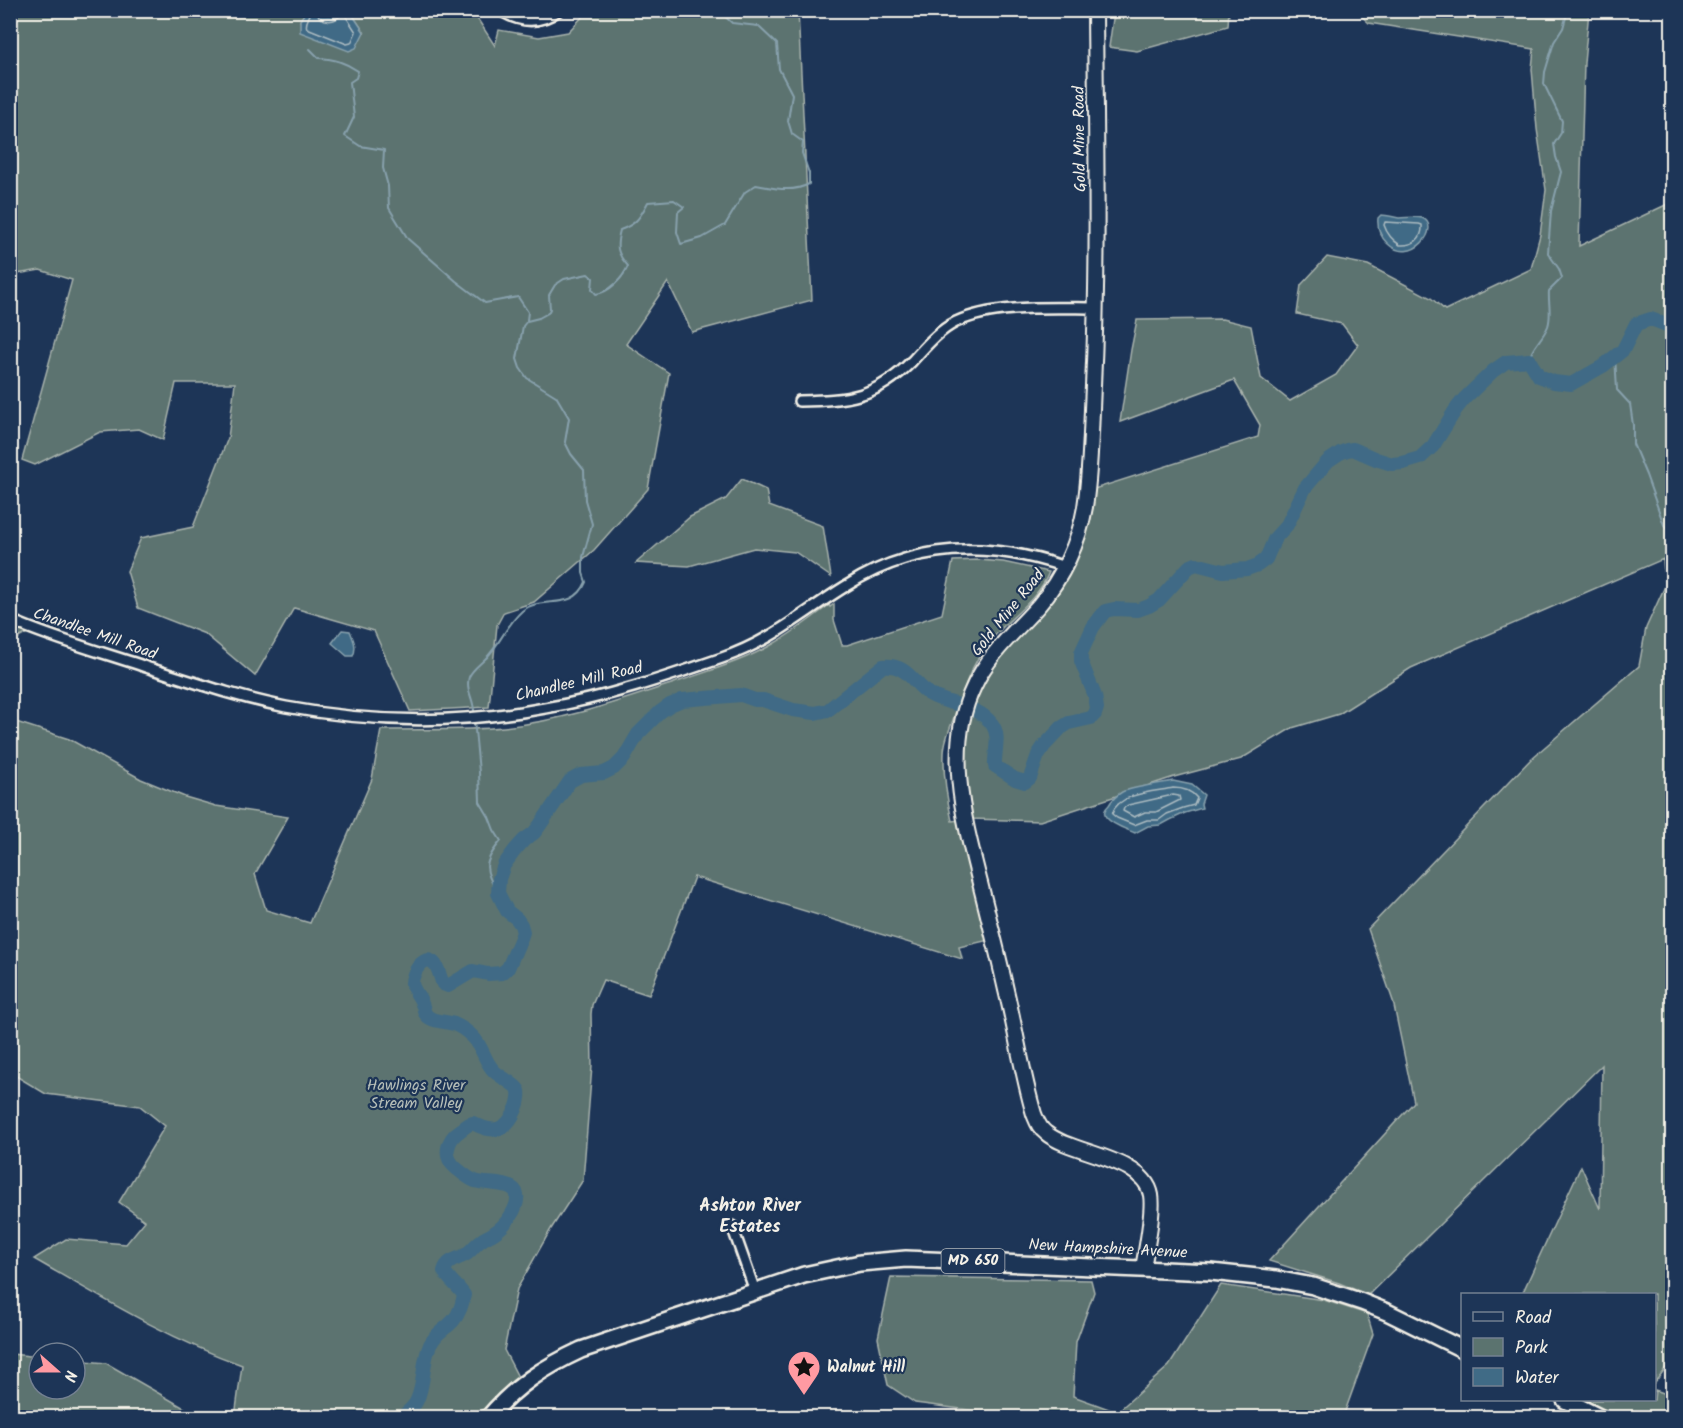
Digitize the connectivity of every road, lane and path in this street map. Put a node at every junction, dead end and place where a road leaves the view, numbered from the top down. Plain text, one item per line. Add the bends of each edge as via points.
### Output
1 (500, 10) edge
2 (559, 10) edge
3 (1095, 10) edge
4 (1097, 308) junction
5 (799, 401) dead end
6 (1065, 567) junction
7 (10, 620) edge
8 (732, 1226) dead end
9 (1143, 1269) junction
10 (755, 1291) junction
11 (1461, 1348) edge
12 (1567, 1401) edge
13 (488, 1418) edge
14 (1601, 1418) edge

1 - 2 street via 511,18 531,22 549,18
3 - 4 street, Gold Mine Road
4 - 5 street via 1011,309 972,315 938,334 900,373 877,388 846,399
4 - 6 street, Gold Mine Road via 1085,506
6 - 7 street, Chandlee Mill Road via 1018,553 987,550 949,550 914,557 856,580 764,640 722,658 575,702 469,718 392,719 285,706 196,683
6 - 9 street, Gold Mine Road via 1039,605 988,660 970,695 963,715 959,778 976,869 1034,1114 1039,1126 1051,1137 1114,1162 1145,1181 1151,1203
8 - 10 street
9 - 10 main road, New Hampshire Avenue / MD 650 via 890,1260 826,1269
9 - 11 main road, New Hampshire Avenue / MD 650 via 1235,1274 1313,1286 1376,1307
10 - 13 main road, New Hampshire Avenue / MD 650 via 565,1358 525,1381
12 - 14 main road

